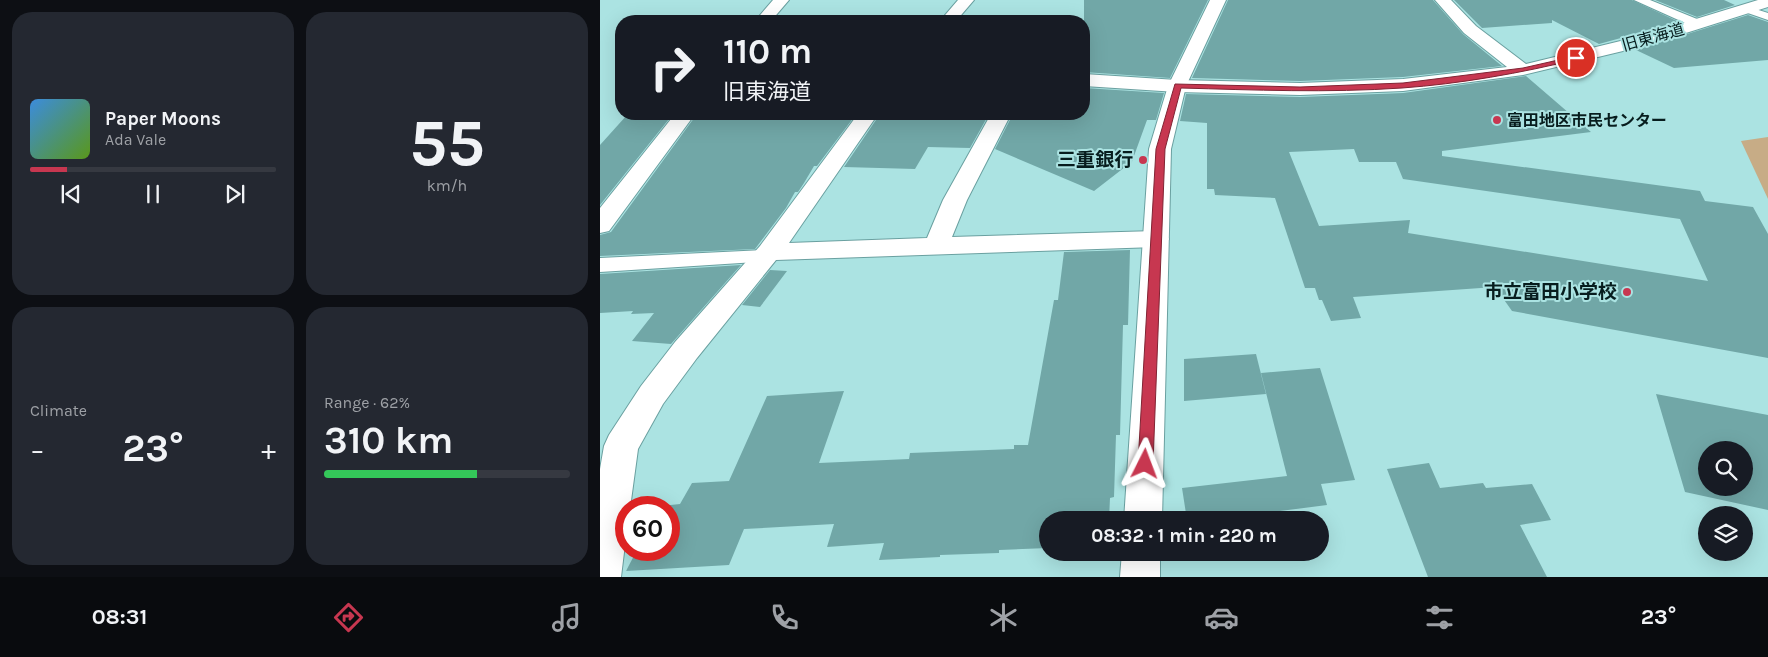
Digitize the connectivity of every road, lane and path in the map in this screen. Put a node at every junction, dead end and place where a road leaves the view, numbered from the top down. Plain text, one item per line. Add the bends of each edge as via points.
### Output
1 (781, 0) edge
2 (966, 0) edge
3 (1218, 0) edge
4 (1443, 0) edge
5 (1640, 0) edge
6 (1751, 4) edge
7 (768, 15) edge
8 (953, 15) edge
9 (1768, 17) edge
10 (1698, 24) junction
11 (1523, 70) junction
12 (1090, 80) edge
13 (1177, 86) junction
14 (680, 120) edge
15 (864, 120) edge
16 (998, 120) edge
17 (600, 225) edge
18 (1156, 239) junction
19 (936, 246) junction
20 (767, 254) junction
21 (600, 265) edge
22 (1143, 511) edge
23 (1141, 561) edge
24 (601, 577) edge
25 (1140, 577) edge

1 - 7 street
2 - 8 street
3 - 13 street
4 - 11 street via 1472,32
5 - 10 lane
6 - 9 lane
6 - 10 street, 旧東海道
10 - 11 street, 旧東海道
11 - 13 street, 旧東海道 via 1403,86 1300,89
12 - 13 street, 旧東海道
13 - 18 street via 1160,149
14 - 17 street
15 - 20 street
16 - 19 street
18 - 19 street
18 - 22 street
19 - 20 street
20 - 21 lane
20 - 24 street via 663,380 621,446
23 - 25 street

